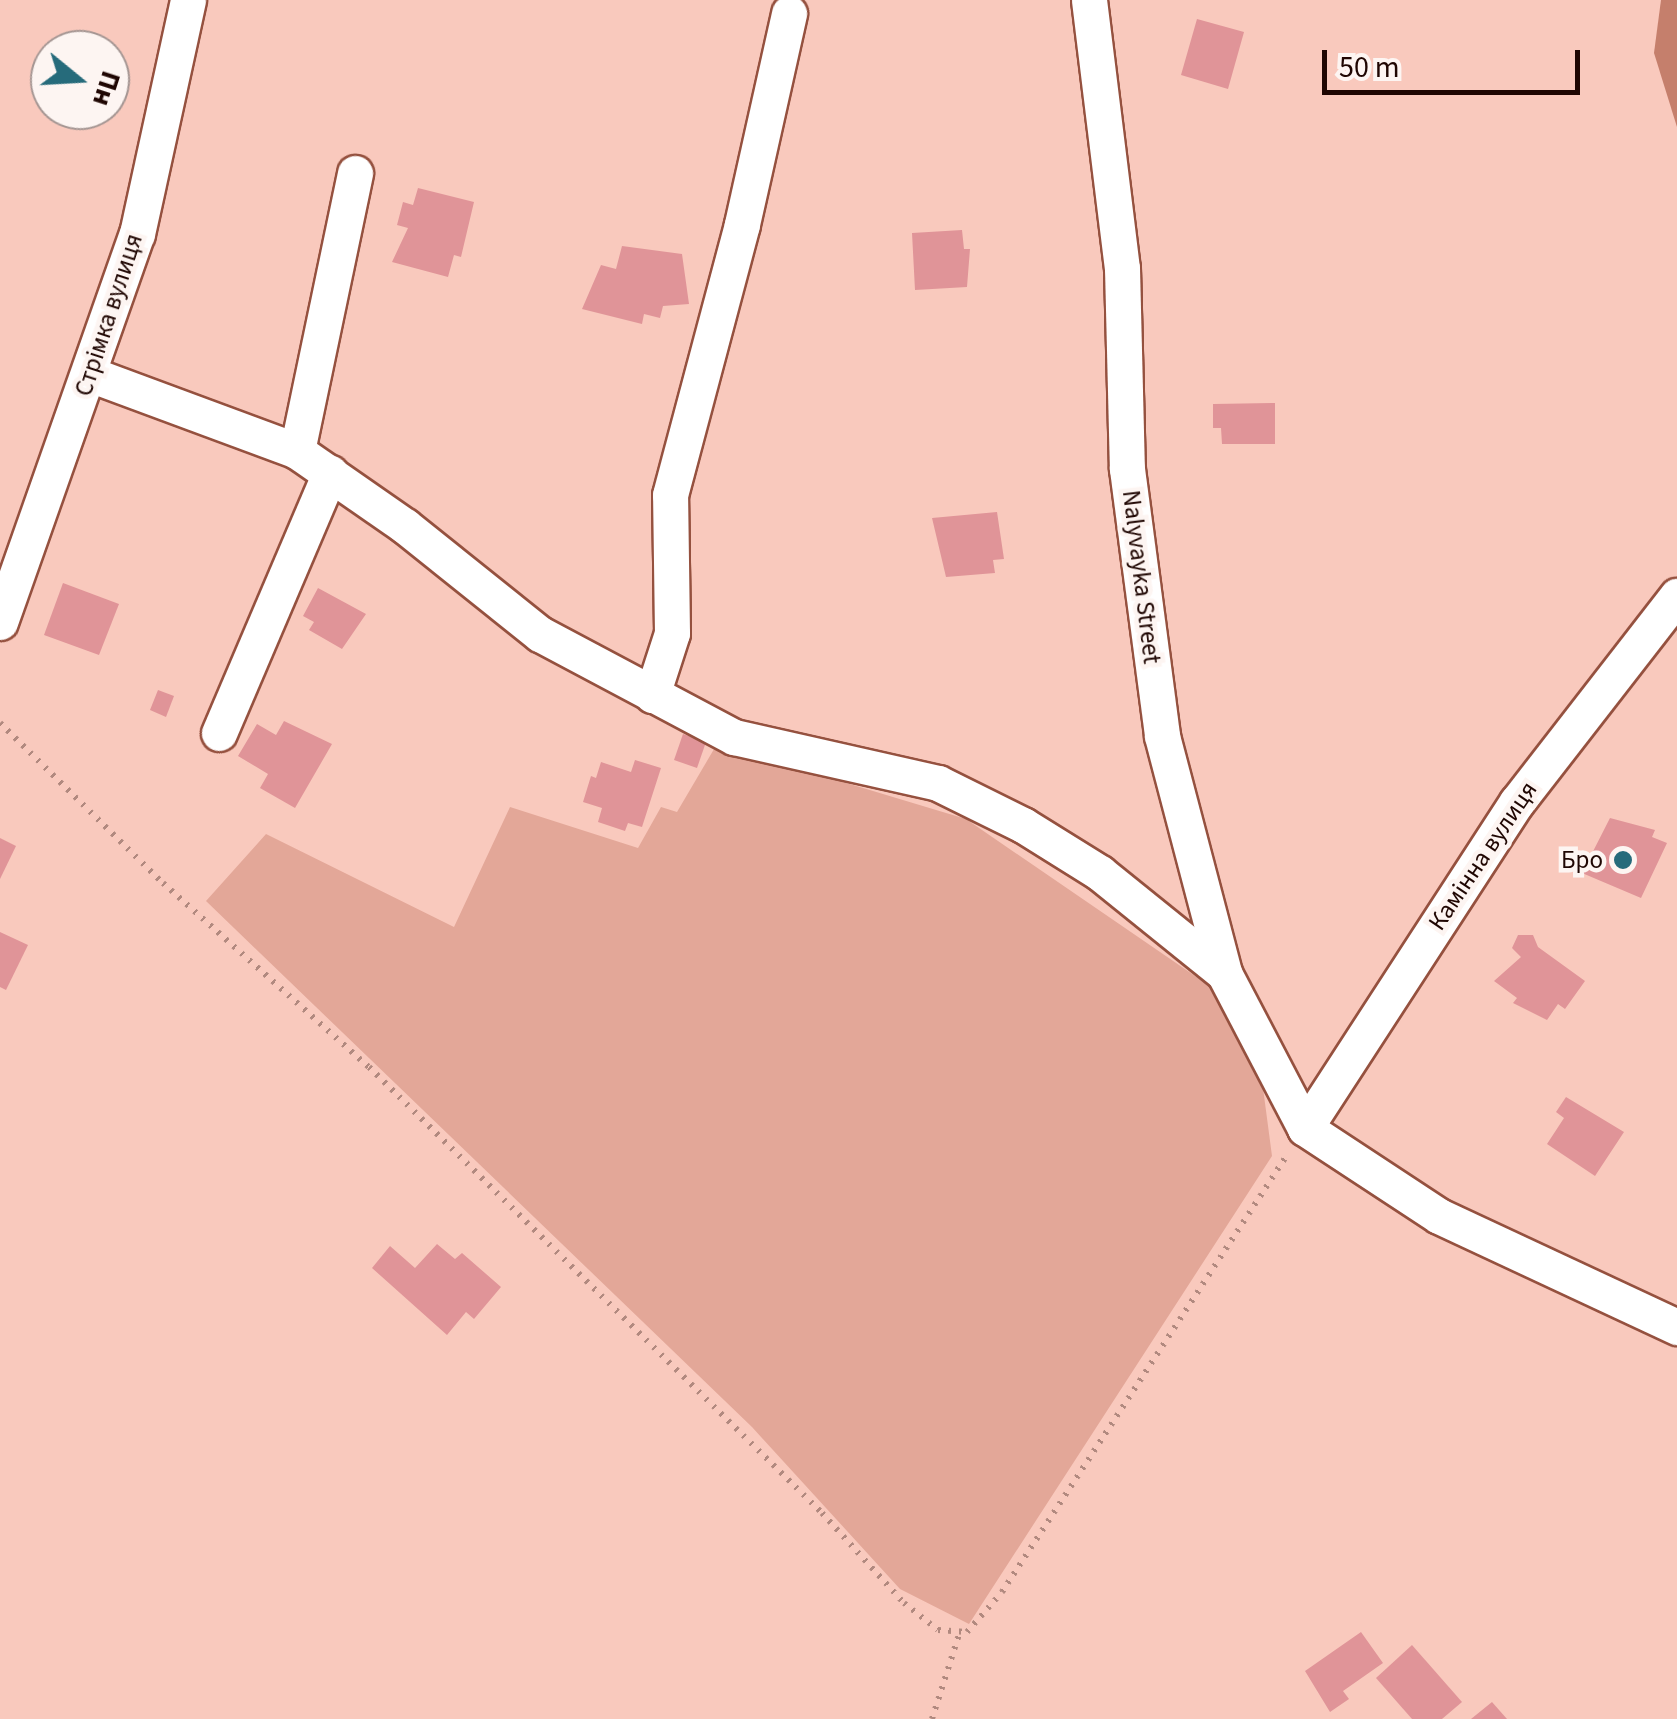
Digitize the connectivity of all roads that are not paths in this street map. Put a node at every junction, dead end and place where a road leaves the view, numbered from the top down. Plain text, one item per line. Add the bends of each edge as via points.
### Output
1 (188, 0) edge
2 (1089, 0) edge
3 (788, 13) dead end
4 (354, 172) dead end
5 (92, 375) junction
6 (297, 451) junction
7 (330, 474) junction
8 (1677, 596) edge
9 (0, 622) edge
10 (652, 695) junction
11 (219, 733) dead end
12 (1224, 973) junction
13 (1304, 1128) junction
14 (1677, 1327) edge

1 - 5 street, Стрімка вулиця via 137,234
2 - 12 street, Nalyvayka Street via 1122,268 1127,470 1162,736
3 - 10 street via 742,224 670,494 672,633
4 - 6 street
5 - 6 street
5 - 9 street, Стрімка вулиця
6 - 7 street
7 - 10 street via 540,634
7 - 11 street
8 - 13 street, Камінна вулиця via 1517,802
10 - 12 street via 772,749 938,783 1100,873
12 - 13 street, Nalyvayka Street
13 - 14 street via 1440,1216

